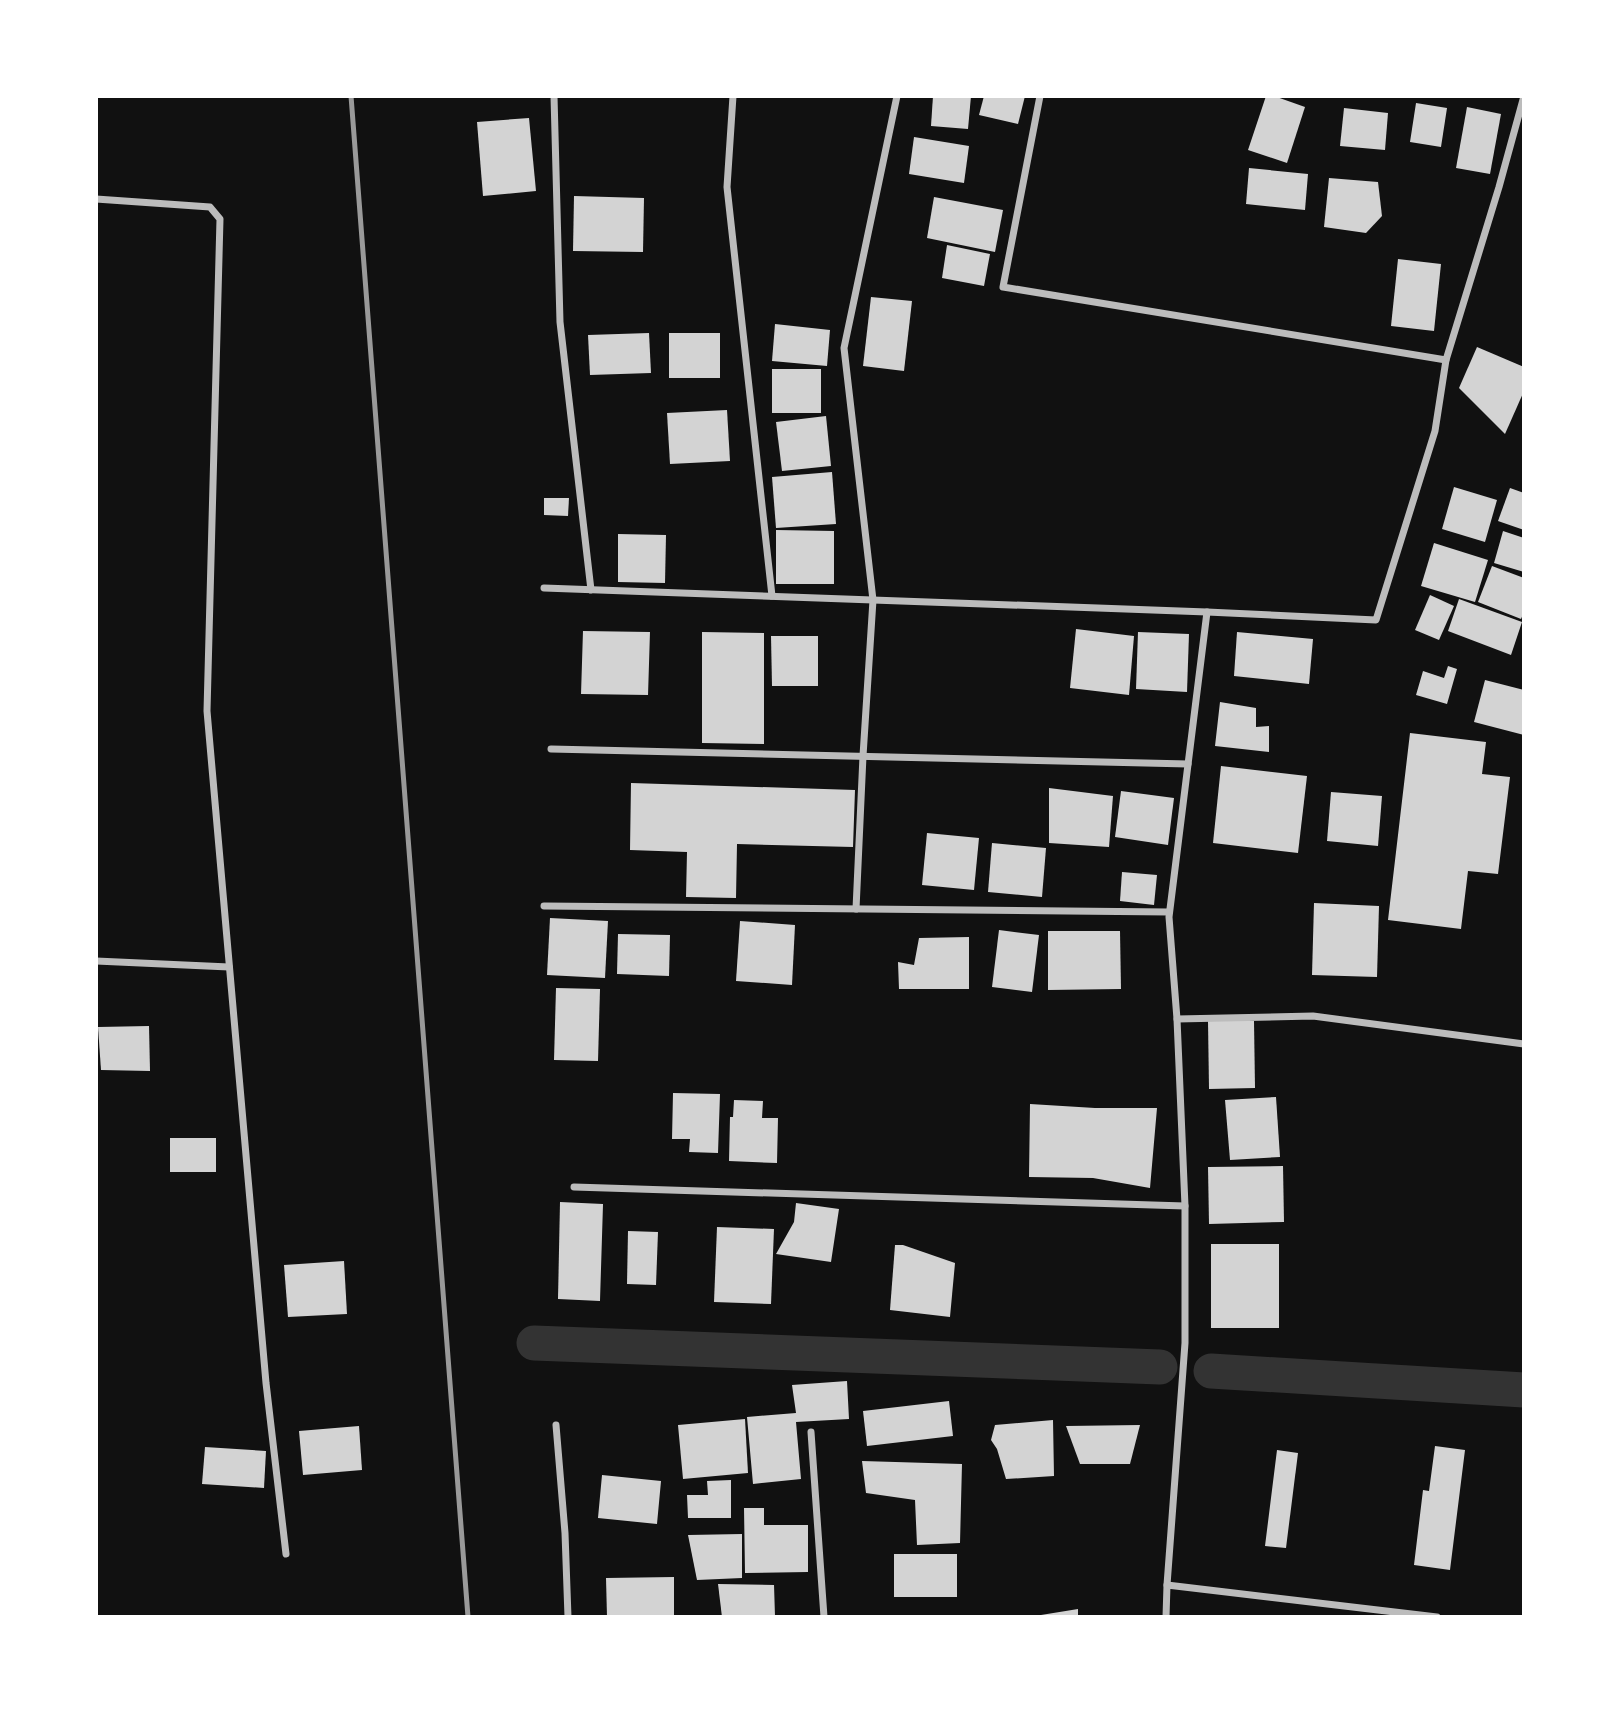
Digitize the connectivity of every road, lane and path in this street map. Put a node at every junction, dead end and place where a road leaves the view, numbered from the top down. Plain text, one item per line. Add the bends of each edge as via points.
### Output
1 (554, 96) edge
2 (733, 96) edge
3 (897, 96) edge
4 (1040, 96) edge
5 (1524, 96) edge
6 (96, 199) edge
7 (1446, 360) junction
8 (544, 589) dead end
9 (592, 590) junction
10 (772, 596) junction
11 (873, 600) junction
12 (1207, 612) junction
13 (551, 749) dead end
14 (863, 756) junction
15 (1188, 764) junction
16 (544, 906) dead end
17 (856, 909) junction
18 (1170, 912) junction
19 (96, 961) edge
20 (229, 967) junction
21 (1177, 1019) junction
22 (1524, 1044) edge
23 (574, 1187) dead end
24 (1185, 1206) junction
25 (556, 1425) dead end
26 (811, 1432) dead end
27 (286, 1553) dead end
28 (1167, 1585) junction
29 (569, 1617) edge
30 (824, 1617) edge
31 (1166, 1617) edge
32 (1437, 1617) edge

1 - 9 street via 560,322
2 - 10 street via 727,187
3 - 11 street via 844,348
4 - 7 street via 1003,287
5 - 7 street
6 - 20 street via 210,207 220,219 207,710
7 - 12 street via 1435,430 1376,620
8 - 9 street
9 - 10 street
10 - 11 street
11 - 12 street
11 - 14 street
12 - 15 street
13 - 14 street
14 - 15 street
14 - 17 street
15 - 18 street
16 - 17 street
17 - 18 street
18 - 21 street
19 - 20 street
20 - 27 street
21 - 22 street via 1313,1016
21 - 24 street
23 - 24 street
24 - 28 street via 1185,1343
25 - 29 street
26 - 30 street
28 - 31 street
28 - 32 street

